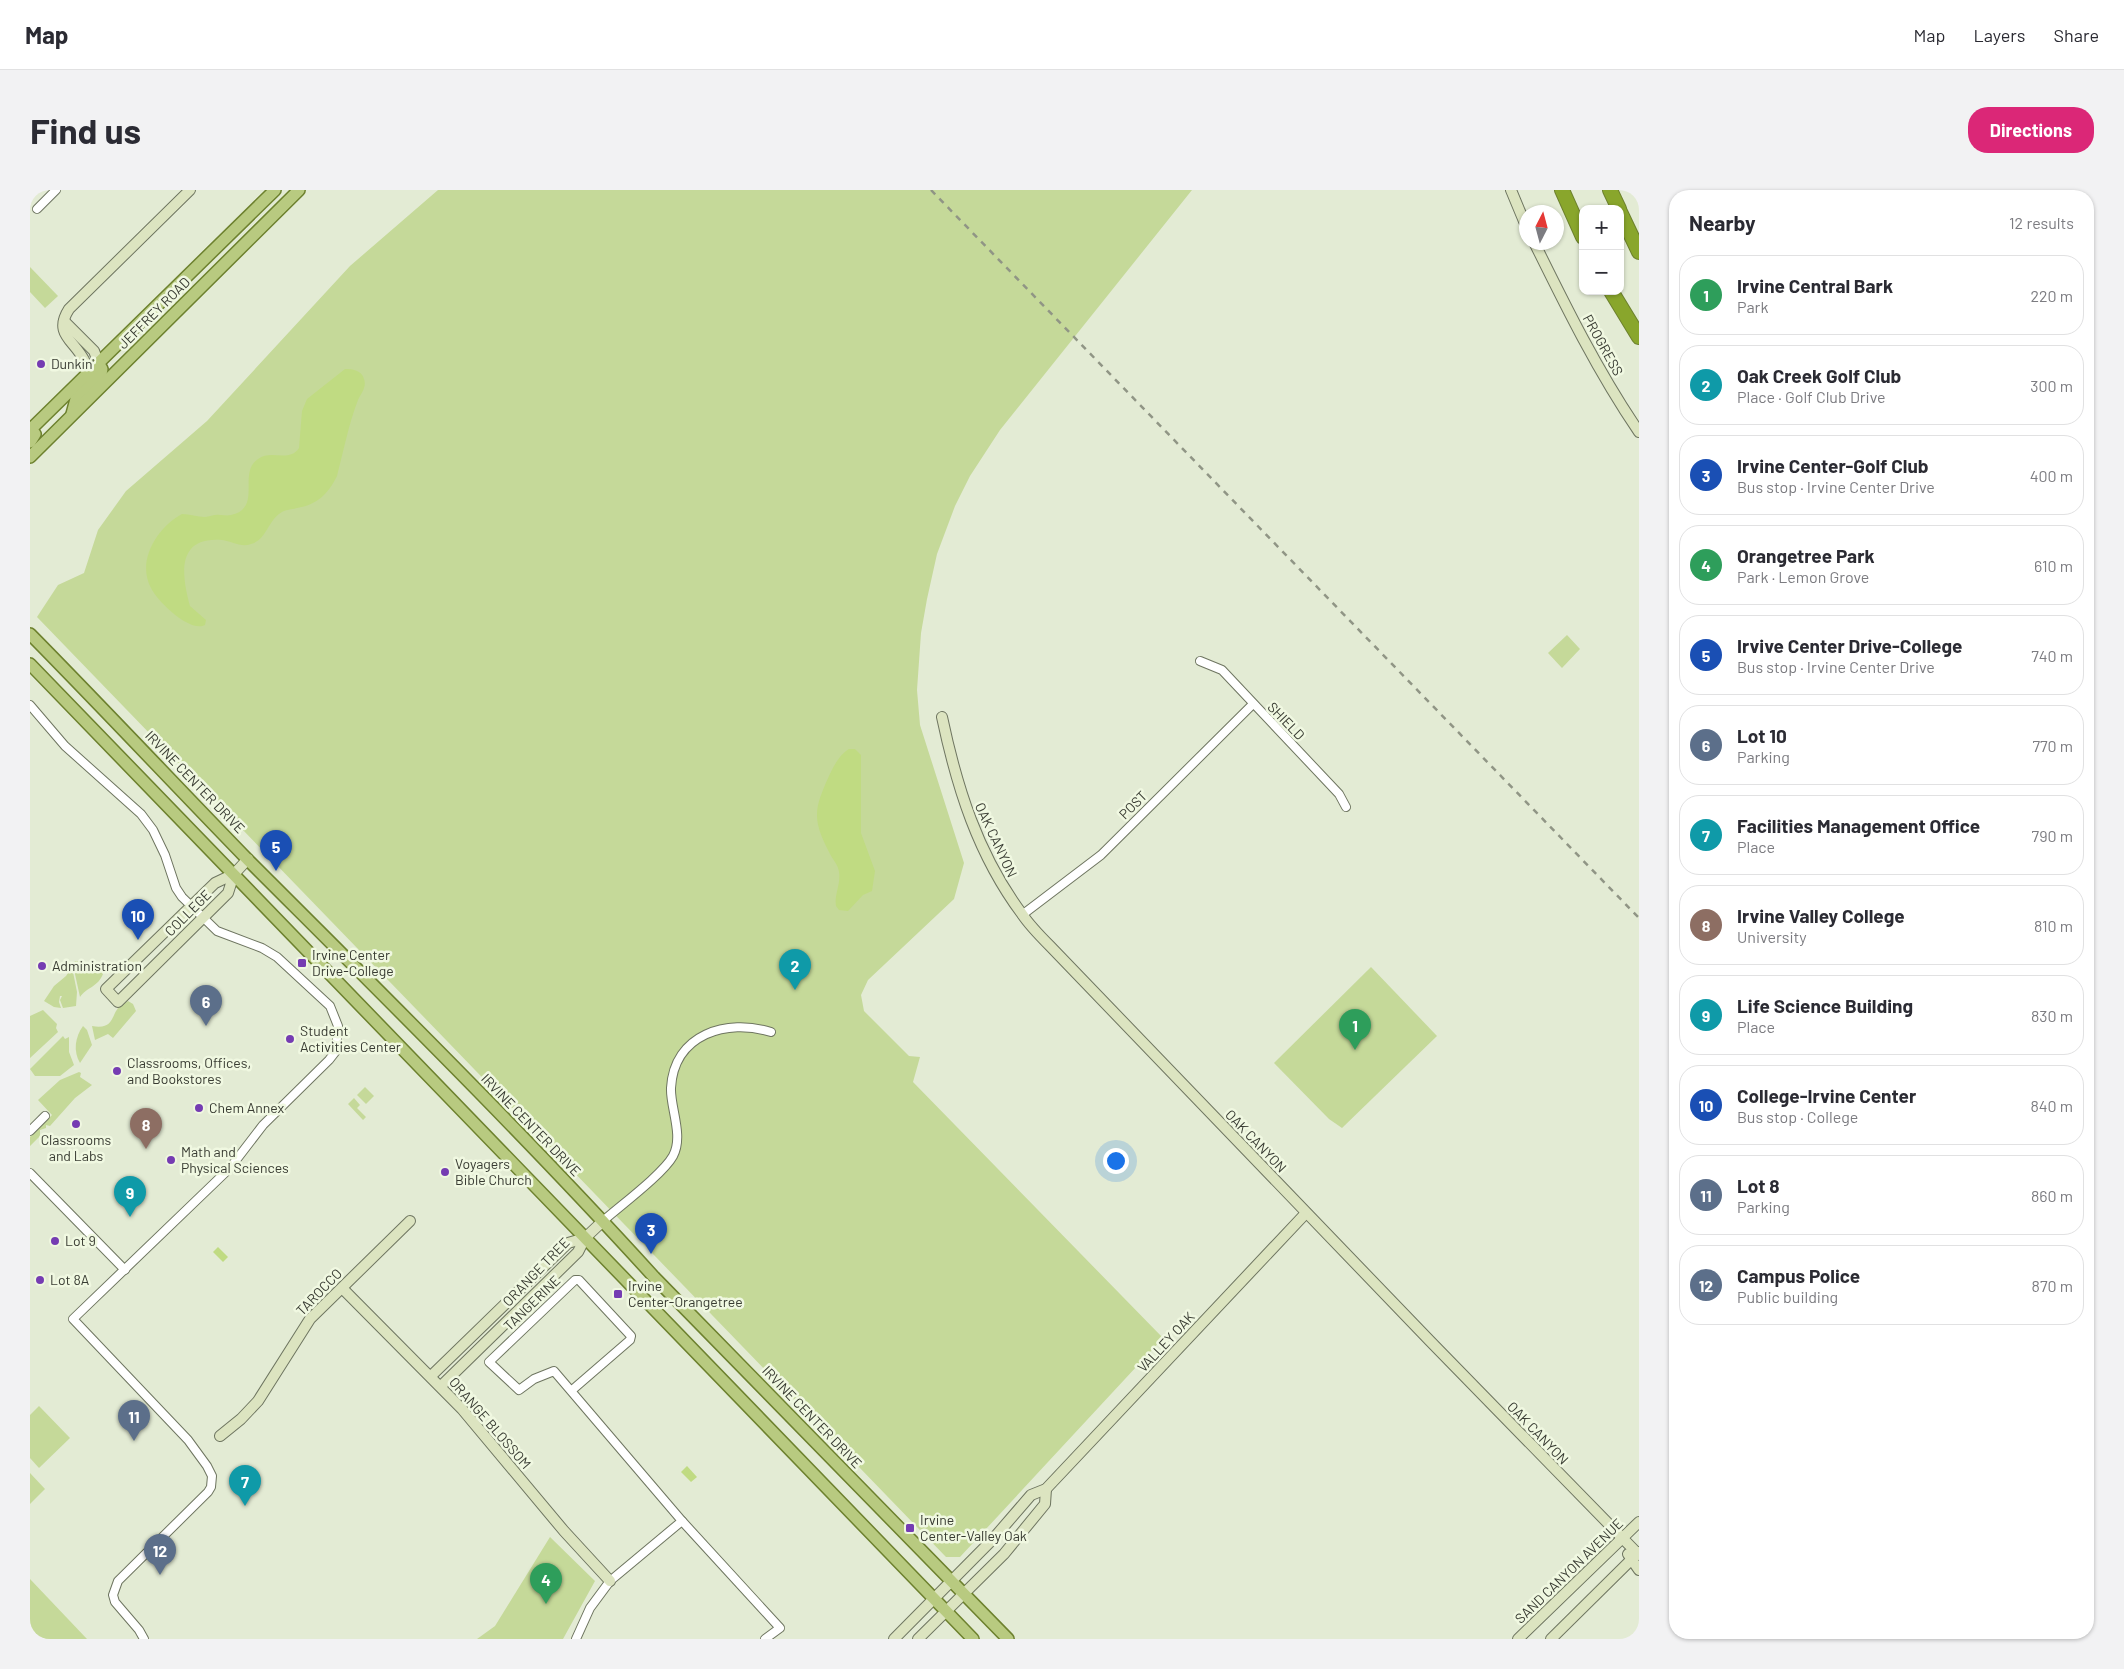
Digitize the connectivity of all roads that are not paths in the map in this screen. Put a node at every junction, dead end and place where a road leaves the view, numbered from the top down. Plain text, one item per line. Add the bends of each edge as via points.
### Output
1 (56, 190) edge
2 (190, 190) edge
3 (276, 190) edge
4 (298, 190) edge
5 (1511, 190) edge
6 (1562, 190) edge
7 (1610, 190) edge
8 (1618, 205) edge
9 (37, 209) dead end
10 (1519, 209) edge
11 (1624, 219) edge
12 (1579, 228) edge
13 (1538, 250) edge
14 (1639, 252) edge
15 (1613, 295) edge
16 (64, 318) junction
17 (1639, 337) edge
18 (99, 364) junction
19 (87, 375) junction
20 (72, 416) junction
21 (30, 429) edge
22 (1639, 432) edge
23 (30, 442) edge
24 (30, 457) edge
25 (30, 634) edge
26 (1200, 660) dead end
27 (30, 664) edge
28 (30, 704) edge
29 (1253, 704) junction
30 (942, 717) dead end
31 (1346, 807) dead end
32 (248, 859) junction
33 (234, 874) junction
34 (191, 906) junction
35 (1022, 915) junction
36 (204, 918) junction
37 (771, 1032) dead end
38 (45, 1116) dead end
39 (30, 1131) edge
40 (30, 1173) edge
41 (1306, 1213) junction
42 (410, 1221) dead end
43 (603, 1221) junction
44 (585, 1238) junction
45 (125, 1270) junction
46 (343, 1289) junction
47 (431, 1376) junction
48 (441, 1386) junction
49 (571, 1390) junction
50 (220, 1436) dead end
51 (1046, 1489) junction
52 (682, 1521) junction
53 (1639, 1522) edge
54 (1623, 1539) junction
55 (1636, 1555) edge
56 (1639, 1570) edge
57 (610, 1581) junction
58 (951, 1581) junction
59 (964, 1593) junction
60 (934, 1599) junction
61 (946, 1611) junction
62 (144, 1639) edge
63 (576, 1639) edge
64 (765, 1639) edge
65 (894, 1639) edge
66 (918, 1639) edge
67 (973, 1639) edge
68 (1008, 1639) edge
69 (1518, 1639) edge
70 (1551, 1639) edge

1 - 9 street
2 - 16 street via 69,309
3 - 18 main road, JEFFREY ROAD
4 - 20 main road, JEFFREY ROAD
5 - 10 street
6 - 12 highway
7 - 8 highway
11 - 14 highway
13 - 22 street, PROGRESS via 1571,317
15 - 17 highway
16 - 18 street via 94,351
16 - 19 street via 62,328 84,360
18 - 19 main road, JEFFREY ROAD
18 - 20 main road via 101,374 76,398
19 - 21 main road, JEFFREY ROAD
20 - 24 main road, JEFFREY ROAD
21 - 23 main road via 36,434
25 - 32 main road, IRVINE CENTER DRIVE
26 - 29 street, SHIELD via 1222,670
27 - 33 main road
28 - 34 street via 65,746 141,814 165,855 176,888
29 - 31 street, SHIELD via 1339,794
29 - 35 street, POST via 1101,855
30 - 35 street, OAK CANYON via 964,804 997,878
32 - 33 street, COLLEGE
32 - 43 main road, IRVINE CENTER DRIVE
33 - 34 street, COLLEGE via 215,883
33 - 36 street, COLLEGE via 228,893
33 - 44 main road
34 - 36 street
34 - 36 street, COLLEGE via 106,989 118,1002
35 - 41 street, OAK CANYON
36 - 45 street via 217,931 277,957 323,998 336,1015 336,1051 263,1125 230,1168
37 - 43 street via 755,1027 732,1027 701,1035 686,1050 674,1070 671,1089 676,1116 674,1155
38 - 39 street
40 - 45 street
41 - 51 street, VALLEY OAK
41 - 54 street, OAK CANYON
42 - 46 street, TAROCCO
43 - 44 street
43 - 58 main road, IRVINE CENTER DRIVE
44 - 47 street, ORANGE TREE via 568,1243
44 - 48 street, ORANGE TREE via 578,1252
44 - 60 main road
45 - 62 street via 73,1319 188,1440 212,1476 208,1492 118,1581 115,1588 115,1602
46 - 47 street, ORANGE BLOSSOM
46 - 50 street, TAROCCO via 310,1319 258,1401
47 - 48 street, ORANGE BLOSSOM
48 - 57 street, ORANGE BLOSSOM
49 - 49 street, TANGERINE via 554,1371 534,1379 519,1390 489,1362 578,1280 631,1336
49 - 52 street, TANGERINE
51 - 58 street, VALLEY OAK via 1031,1495
51 - 59 street, VALLEY OAK via 1045,1504 1004,1554
52 - 57 street
52 - 64 street, TANGERINE via 780,1628
53 - 54 street, SAND CANYON AVENUE
54 - 55 street
54 - 69 street, SAND CANYON AVENUE
55 - 56 street
55 - 70 street
57 - 63 street via 590,1608
58 - 59 main road, IRVINE CENTER DRIVE
58 - 60 street, VALLEY OAK
59 - 61 street, VALLEY OAK
59 - 68 main road, IRVINE CENTER DRIVE
60 - 61 main road
60 - 65 street, VALLEY OAK
61 - 66 street, VALLEY OAK
61 - 67 main road

